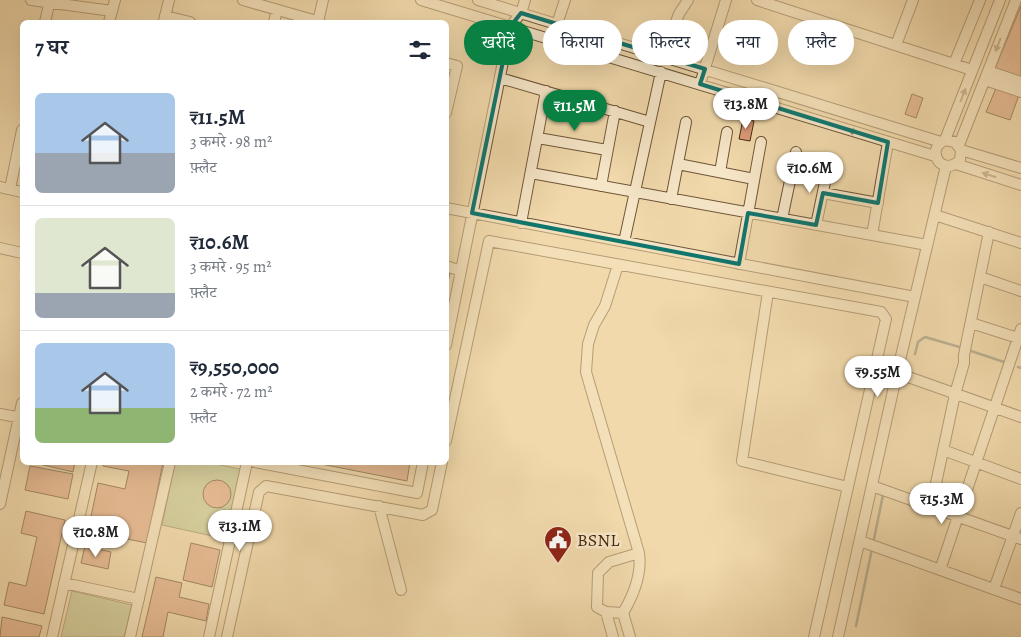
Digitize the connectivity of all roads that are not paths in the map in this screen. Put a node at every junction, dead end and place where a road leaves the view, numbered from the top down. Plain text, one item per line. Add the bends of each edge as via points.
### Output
1 (32, 0) edge
2 (169, 0) edge
3 (243, 0) edge
4 (323, 0) edge
5 (421, 0) edge
6 (478, 0) edge
7 (525, 0) edge
8 (565, 0) edge
9 (688, 0) edge
10 (726, 0) edge
11 (757, 0) edge
12 (913, 0) edge
13 (980, 0) edge
14 (1000, 0) edge
15 (1016, 0) edge
16 (49, 1) edge
17 (780, 4) edge
18 (114, 5) edge
19 (277, 10) junction
20 (521, 13) junction
21 (164, 19) edge
22 (45, 20) edge
23 (110, 20) edge
24 (274, 20) edge
25 (311, 20) edge
26 (318, 20) edge
27 (487, 20) edge
28 (516, 20) edge
29 (544, 20) edge
30 (558, 20) edge
31 (677, 20) edge
32 (533, 34) edge
33 (896, 45) junction
34 (449, 64) edge
35 (954, 64) junction
36 (503, 65) edge
37 (692, 65) edge
38 (705, 69) junction
39 (972, 70) junction
40 (661, 72) junction
41 (986, 75) junction
42 (500, 78) junction
43 (1021, 82) edge
44 (700, 84) junction
45 (546, 91) junction
46 (1021, 92) edge
47 (449, 100) edge
48 (615, 111) junction
49 (650, 122) junction
50 (686, 122) dead end
51 (727, 132) dead end
52 (20, 137) edge
53 (538, 138) junction
54 (943, 141) junction
55 (761, 142) dead end
56 (888, 142) junction
57 (960, 147) junction
58 (607, 150) junction
59 (796, 152) dead end
60 (936, 156) junction
61 (678, 164) junction
62 (951, 165) junction
63 (828, 168) dead end
64 (1021, 168) edge
65 (720, 172) junction
66 (531, 173) junction
67 (754, 179) junction
68 (1021, 185) edge
69 (601, 186) junction
70 (5, 188) edge
71 (20, 192) edge
72 (635, 192) junction
73 (823, 193) junction
74 (671, 199) junction
75 (878, 203) junction
76 (449, 209) edge
77 (472, 213) junction
78 (748, 213) junction
79 (935, 215) junction
80 (782, 219) junction
81 (521, 223) junction
82 (816, 225) junction
83 (990, 232) junction
84 (872, 235) junction
85 (624, 242) junction
86 (1021, 243) edge
87 (927, 245) junction
88 (0, 248) edge
89 (20, 253) edge
90 (618, 264) junction
91 (738, 264) junction
92 (449, 267) edge
93 (461, 271) junction
94 (980, 277) junction
95 (1021, 291) edge
96 (768, 292) junction
97 (915, 297) junction
98 (971, 323) junction
99 (449, 330) edge
100 (1019, 333) edge
101 (1016, 360) edge
102 (897, 373) junction
103 (955, 394) junction
104 (995, 408) junction
105 (0, 414) edge
106 (1021, 417) edge
107 (20, 418) edge
108 (20, 422) edge
109 (449, 427) edge
110 (943, 450) junction
111 (976, 462) junction
112 (91, 465) edge
113 (169, 465) edge
114 (246, 465) edge
115 (271, 465) edge
116 (422, 465) edge
117 (441, 465) edge
118 (1021, 479) edge
119 (872, 486) junction
120 (848, 487) junction
121 (2, 491) edge
122 (0, 504) edge
123 (378, 506) junction
124 (931, 507) junction
125 (1021, 513) edge
126 (958, 517) junction
127 (1017, 538) edge
128 (868, 544) junction
129 (639, 553) junction
130 (940, 570) junction
131 (64, 583) junction
132 (994, 589) junction
133 (401, 590) dead end
134 (139, 599) junction
135 (1021, 599) edge
136 (606, 612) junction
137 (623, 613) junction
138 (52, 637) edge
139 (130, 637) edge
140 (209, 637) edge
141 (227, 637) edge
142 (613, 637) edge
143 (630, 637) edge
144 (814, 637) edge
145 (838, 637) edge

1 - 16 street
2 - 21 street
3 - 19 street
4 - 26 street
5 - 27 street
6 - 20 street
7 - 20 street
8 - 30 street
9 - 31 street
10 - 38 street
11 - 17 street
12 - 33 street
13 - 35 street
14 - 39 street
15 -> 41 street
16 - 18 street
16 - 22 street
17 - 33 street
18 - 23 street
19 - 24 street
19 - 25 street
20 - 28 street
20 - 29 street
32 - 40 street
33 - 35 street
34 - 47 street via 457,66
35 - 39 street
36 - 42 street
37 - 38 street
38 - 44 street
38 - 54 street
54 -> 39 street
40 - 44 street
40 - 49 street
41 - 43 street
41 - 46 street
41 - 57 street
42 - 45 street
42 - 77 street
56 -> 44 street
45 - 48 street
45 - 53 street
48 - 49 street
48 - 58 street
49 - 72 street
50 - 61 street
51 - 65 street
52 - 70 street
53 - 58 street
53 - 66 street
54 - 57 street via 950,140
54 - 60 street via 937,146
55 - 67 street
56 - 60 street
56 - 75 street
57 - 62 street via 961,158
57 - 64 street
58 - 69 street
59 - 80 street
60 - 62 street via 939,162
61 - 65 street
61 - 74 street
68 -> 62 street
62 - 79 street
63 - 73 street
65 - 67 street
66 - 69 street
66 - 81 street
67 - 78 street
69 - 72 street
70 - 71 street
72 - 74 street
72 - 85 street
73 - 75 street
73 - 82 street
74 - 78 street
75 - 84 street
76 - 77 street
77 - 81 street
77 - 93 street
78 - 80 street
78 - 91 street
79 - 83 street
79 - 87 street
80 - 82 street
81 - 85 street
82 - 84 street
83 - 86 street
83 - 94 street
84 - 87 street
85 - 91 street
87 - 97 street
88 - 89 street
90 - 96 street
90 - 109 street via 489,241
90 - 129 street via 606,306 594,325 588,344 586,372
91 - 97 street
92 - 93 street
93 - 99 street
94 - 95 street
94 - 98 street
96 - 120 street via 742,461
96 - 120 street via 881,312 886,319
97 - 102 street
98 - 100 street
98 - 103 street
100 - 101 street
101 - 104 street
102 - 103 street
102 - 119 street
103 - 104 street
103 - 110 street
104 - 106 street
104 - 111 street
105 - 107 street
108 - 121 street
110 - 111 street
110 - 124 street
111 - 118 street
111 - 126 street
112 - 131 street
113 - 134 street
114 - 140 street
115 - 116 street via 417,493
117 - 123 street via 432,510 423,515
119 - 124 street
119 - 128 street
120 - 144 street
121 - 122 street
123 - 133 street
123 - 141 street via 266,486 259,492
124 - 126 street
125 - 127 street
126 - 127 street
126 - 130 street
127 - 132 street
128 - 130 street
128 - 145 street
129 - 136 street via 608,562 598,573 597,607
129 - 137 street via 640,564
130 - 132 street
131 - 134 street
131 - 138 street
132 - 135 street
134 - 139 street
136 - 137 street
136 - 142 street
137 - 143 street

